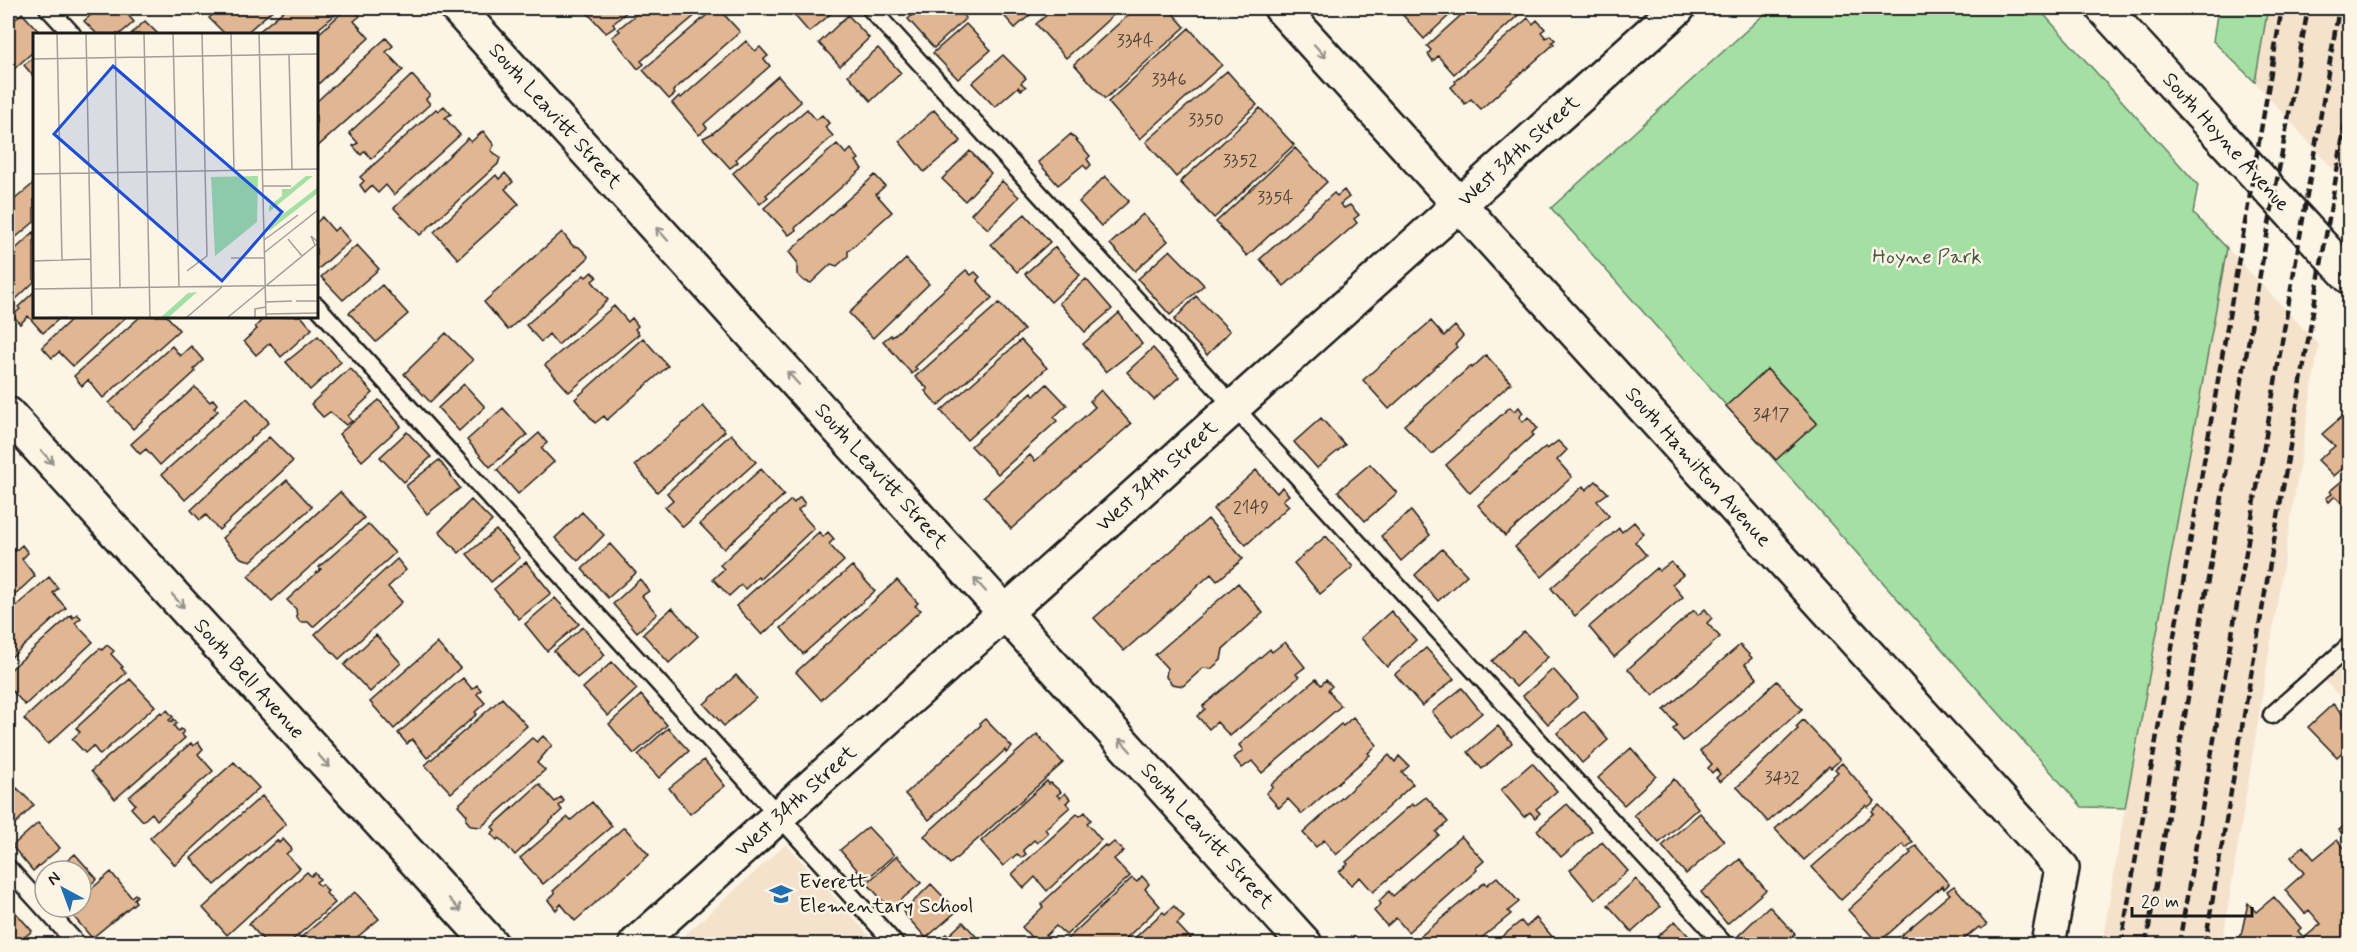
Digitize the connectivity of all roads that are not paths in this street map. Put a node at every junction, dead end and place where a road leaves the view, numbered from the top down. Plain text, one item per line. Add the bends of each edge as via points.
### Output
1 (48, 8) edge
2 (457, 8) edge
3 (870, 8) edge
4 (1281, 8) edge
5 (1678, 8) edge
6 (2103, 8) edge
7 (71, 33) edge
8 (1460, 205) junction
9 (2349, 277) edge
10 (318, 307) edge
11 (1234, 407) junction
12 (8, 414) edge
13 (1005, 613) junction
14 (2349, 645) edge
15 (2272, 715) dead end
16 (779, 817) junction
17 (8, 868) edge
18 (77, 945) edge
19 (490, 945) edge
20 (636, 945) edge
21 (895, 945) edge
22 (1305, 945) edge
23 (1724, 945) edge
24 (2048, 945) edge

1 - 7 lane
13 -> 2 street, South Leavitt Street
3 - 11 lane
4 -> 8 street, South Hamilton Avenue
5 - 8 street, West 34th Street
6 - 9 street, South Hoyne Avenue
8 - 11 street, West 34th Street
8 - 24 street, South Hamilton Avenue via 2062,868
10 - 16 lane
11 - 13 street, West 34th Street
11 - 23 lane
12 -> 19 street, South Bell Avenue
13 - 16 street, West 34th Street
22 -> 13 street, South Leavitt Street
14 - 15 lane
16 - 20 street, West 34th Street
16 - 21 lane
17 - 18 lane

